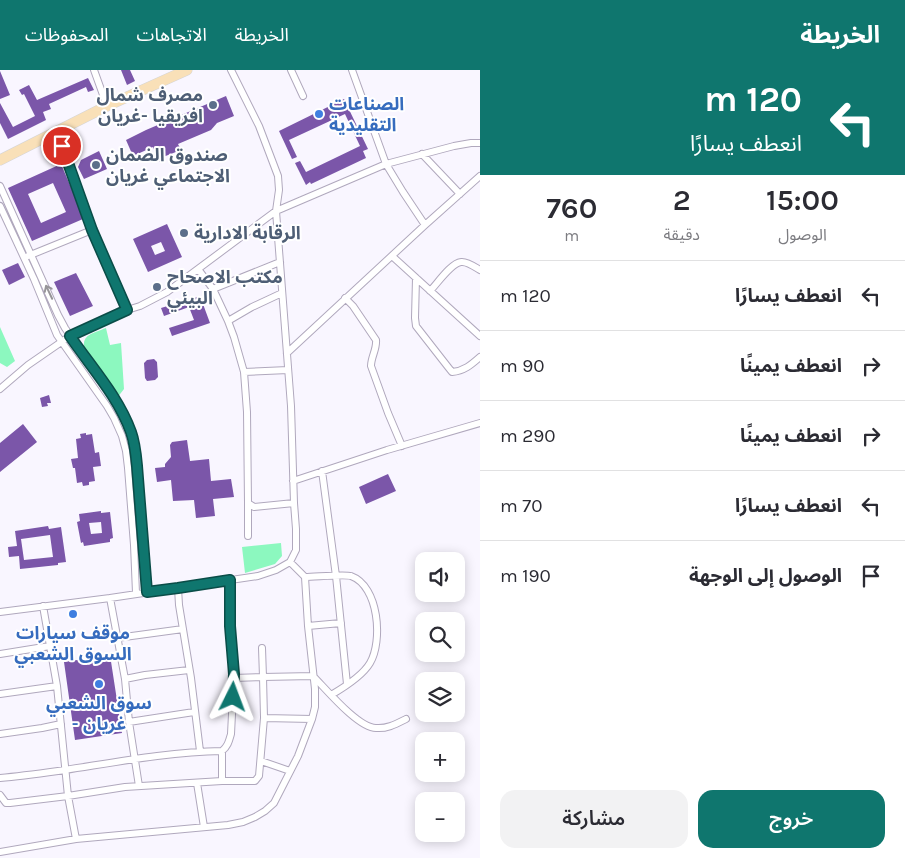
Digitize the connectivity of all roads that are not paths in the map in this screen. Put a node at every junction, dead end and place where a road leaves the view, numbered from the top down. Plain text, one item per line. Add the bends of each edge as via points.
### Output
1 (94, 70) edge
2 (187, 70) edge
3 (231, 70) edge
4 (292, 70) edge
5 (352, 70) edge
6 (303, 96) dead end
7 (107, 106) junction
8 (57, 132) junction
9 (480, 144) edge
10 (422, 154) junction
11 (0, 160) edge
12 (386, 164) junction
13 (480, 176) edge
14 (0, 186) edge
15 (460, 194) junction
16 (0, 206) edge
17 (276, 211) junction
18 (2, 214) edge
19 (425, 224) junction
20 (92, 230) junction
21 (31, 254) junction
22 (392, 256) junction
23 (24, 258) junction
24 (280, 262) junction
25 (198, 269) junction
26 (480, 270) edge
27 (416, 278) junction
28 (214, 289) junction
29 (430, 291) junction
30 (282, 293) junction
31 (345, 298) junction
32 (127, 310) junction
33 (228, 320) junction
34 (70, 336) junction
35 (480, 336) edge
36 (61, 341) junction
37 (287, 353) junction
38 (480, 357) edge
39 (288, 370) junction
40 (244, 372) junction
41 (0, 389) edge
42 (480, 423) edge
43 (402, 446) junction
44 (137, 466) junction
45 (128, 468) junction
46 (322, 471) junction
47 (293, 481) junction
48 (248, 503) junction
49 (294, 503) junction
50 (248, 536) dead end
51 (290, 562) junction
52 (336, 576) junction
53 (305, 577) junction
54 (230, 580) junction
55 (178, 588) junction
56 (147, 592) junction
57 (136, 593) junction
58 (110, 598) junction
59 (43, 606) junction
60 (0, 612) edge
61 (341, 623) junction
62 (308, 626) junction
63 (183, 629) junction
64 (117, 638) junction
65 (50, 646) junction
66 (262, 648) dead end
67 (0, 654) edge
68 (189, 670) junction
69 (313, 676) junction
70 (234, 678) junction
71 (264, 678) junction
72 (124, 679) junction
73 (347, 684) junction
74 (57, 686) junction
75 (0, 694) edge
76 (331, 695) junction
77 (194, 712) junction
78 (264, 718) junction
79 (312, 719) junction
80 (406, 719) dead end
81 (129, 722) junction
82 (61, 724) junction
83 (0, 734) edge
84 (222, 751) junction
85 (200, 752) junction
86 (134, 759) junction
87 (261, 760) junction
88 (65, 770) junction
89 (290, 771) junction
90 (0, 778) edge
91 (222, 781) junction
92 (197, 783) junction
93 (139, 786) junction
94 (0, 795) edge
95 (68, 796) junction
96 (204, 827) junction
97 (76, 839) junction
98 (0, 852) edge

1 - 7 street
2 - 7 main road
3 - 17 street via 259,126 278,176
4 - 6 street
5 - 12 street
7 - 8 main road
8 - 11 main road
8 - 20 street
9 - 10 street via 471,143
10 - 12 street
10 - 15 street
12 - 17 street
12 - 19 street
13 - 15 street
14 - 21 street
15 - 19 street
16 - 18 street
17 - 24 street
17 - 25 street
18 - 23 street
19 - 22 street
20 - 21 street
20 - 32 street
21 - 23 street
34 -> 21 street
22 - 27 street
22 - 31 street
23 - 36 street
24 - 28 street
24 - 30 street
25 - 28 street
25 - 32 street via 167,292
26 - 29 street via 461,262 454,265
27 - 29 street
27 - 38 street via 416,326 452,372 465,369
28 - 33 street
29 - 35 street
30 - 33 street
30 - 37 street
31 - 37 street
31 - 43 street via 376,340 371,366
32 - 34 street
33 - 40 street
34 - 36 street
34 - 44 street via 116,401 132,434
36 - 41 street
36 - 45 street via 114,418 122,436
37 - 39 street
39 - 40 street
39 - 47 street
40 - 48 street
42 - 43 street
43 - 46 street
44 - 45 street
44 - 56 street
45 - 57 street
46 - 47 street
46 - 52 street
47 - 49 street
48 - 49 street via 254,507
48 - 50 street
49 - 51 street via 296,550
51 - 53 street
51 - 54 street via 258,576
52 - 53 street
52 - 61 street
52 - 73 street via 350,575 360,580 369,591 376,614 374,655 369,665
53 - 62 street
54 - 55 street
54 - 70 street
55 - 56 street
55 - 63 street
56 - 57 street
57 - 58 street
58 - 59 street
58 - 64 street
59 - 60 street
59 - 65 street
61 - 62 street
61 - 73 street
62 - 69 street
63 - 64 street
63 - 68 street
64 - 72 street
65 - 67 street
65 - 74 street
66 - 71 street
68 - 72 street
68 - 77 street
69 - 71 street
69 - 76 street
69 - 79 street via 315,707
70 - 71 street
70 - 84 street via 231,734 227,747
71 - 78 street
72 - 81 street
73 - 76 street
74 - 75 street
74 - 82 street
76 - 80 street via 363,724 374,728 387,728
77 - 81 street
77 - 85 street
78 - 79 street
78 - 87 street
79 - 89 street
81 - 86 street
82 - 83 street
82 - 88 street
84 - 85 street
84 - 91 street
85 - 86 street
86 - 88 street
86 - 93 street
87 - 89 street
87 - 91 street via 255,781
88 - 90 street
88 - 95 street
89 - 96 street via 274,803 265,811 243,822
91 - 92 street
92 - 93 street
92 - 96 street
93 - 95 street
94 - 95 street via 6,803
95 - 97 street
96 - 97 street
97 - 98 street

